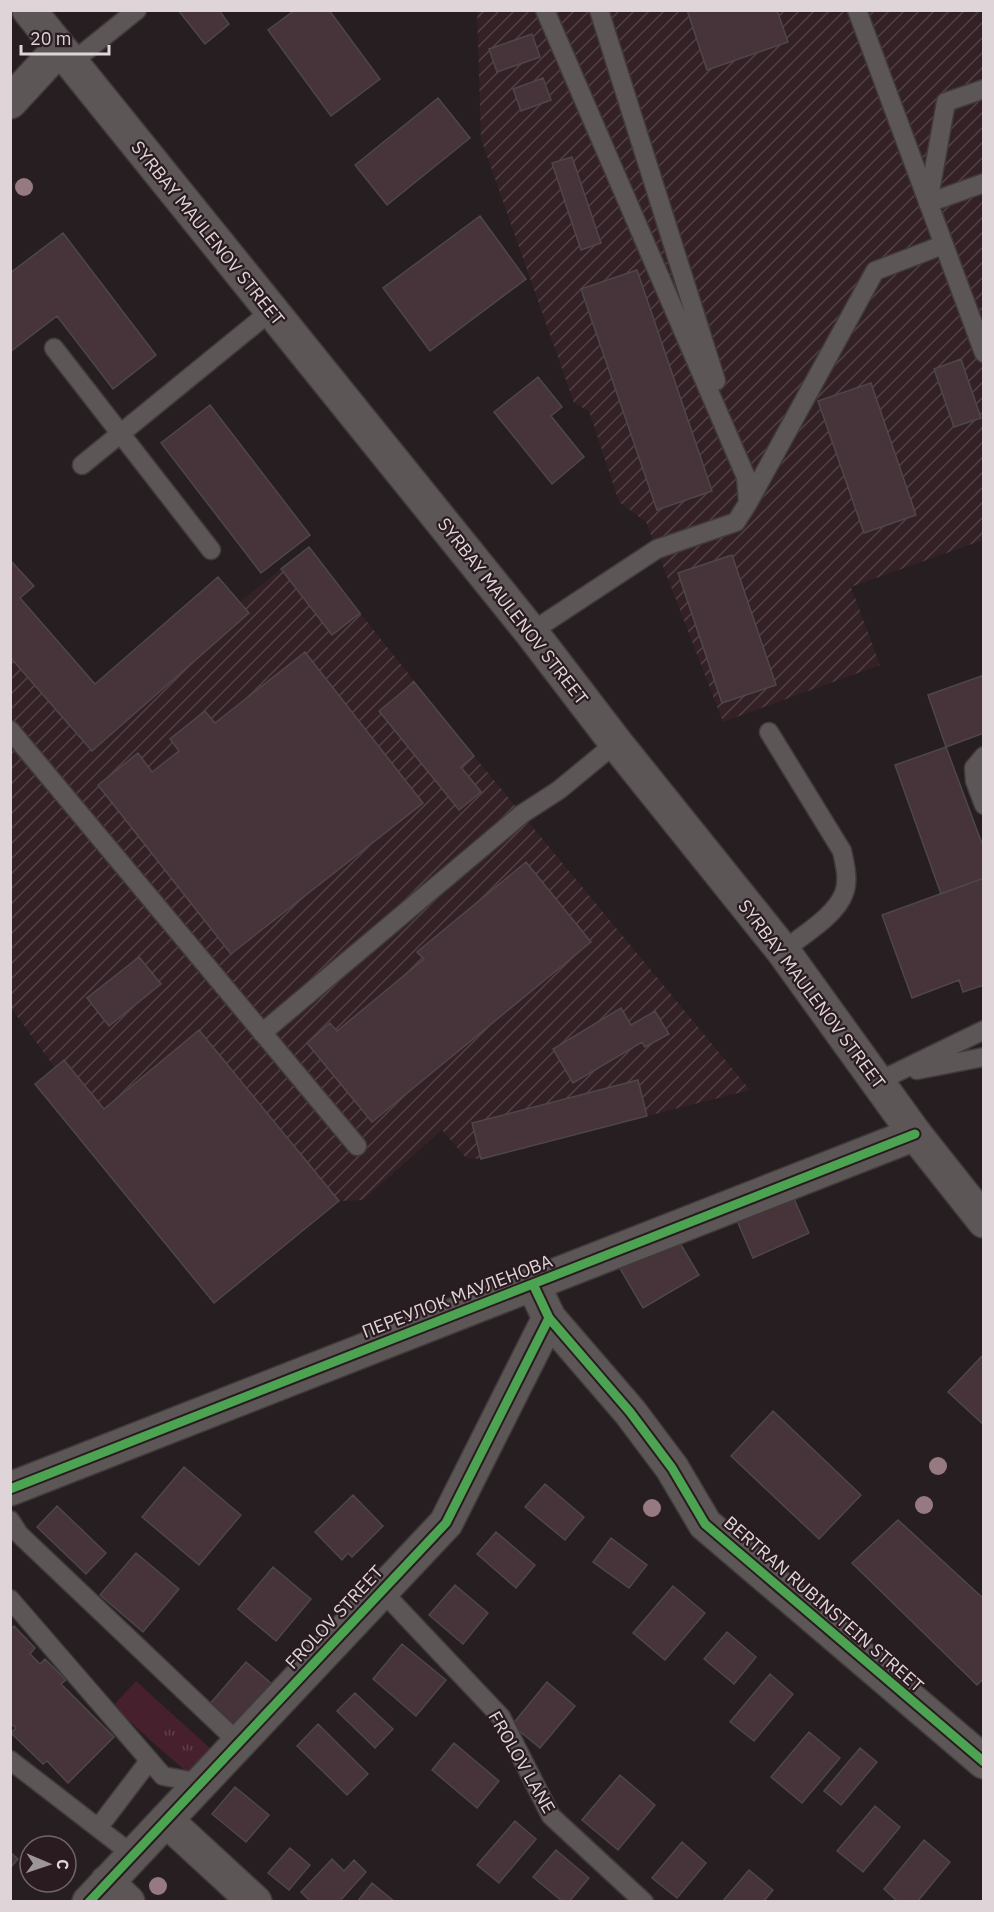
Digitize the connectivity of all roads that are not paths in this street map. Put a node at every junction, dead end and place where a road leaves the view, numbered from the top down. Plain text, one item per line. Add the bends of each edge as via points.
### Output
1 (29, 10) edge
2 (137, 10) edge
3 (545, 10) edge
4 (599, 10) edge
5 (857, 10) edge
6 (65, 56) junction
7 (984, 89) edge
8 (10, 102) edge
9 (984, 183) edge
10 (928, 203) junction
11 (943, 245) junction
12 (271, 311) junction
13 (54, 348) dead end
14 (984, 353) edge
15 (120, 433) junction
16 (82, 465) dead end
17 (746, 477) junction
18 (748, 503) junction
19 (211, 550) dead end
20 (531, 632) junction
21 (10, 730) edge
22 (769, 732) dead end
23 (616, 743) junction
24 (984, 756) edge
25 (984, 805) edge
26 (783, 951) junction
27 (984, 1030) edge
28 (262, 1033) junction
29 (984, 1057) edge
30 (884, 1079) junction
31 (915, 1134) junction
32 (357, 1146) dead end
33 (984, 1221) edge
34 (533, 1284) junction
35 (549, 1318) junction
36 (10, 1489) edge
37 (10, 1521) edge
38 (382, 1591) junction
39 (10, 1599) edge
40 (239, 1743) junction
41 (10, 1760) edge
42 (149, 1761) junction
43 (984, 1762) edge
44 (201, 1783) junction
45 (166, 1820) junction
46 (98, 1828) junction
47 (133, 1855) junction
48 (108, 1895) edge
49 (255, 1902) edge
50 (644, 1902) edge

1 - 6 street, SYRBAY MAULENOV STREET
2 - 6 lane
3 - 17 lane
4 - 17 lane
5 - 10 lane
6 - 8 street
6 - 12 street, SYRBAY MAULENOV STREET
7 - 10 lane via 946,102
9 - 10 lane
10 - 11 lane
11 - 14 lane
11 - 18 lane via 875,271
12 - 15 lane
12 - 20 street, SYRBAY MAULENOV STREET
13 - 15 lane
15 - 16 lane
15 - 19 lane
17 - 18 lane
18 - 20 lane via 736,522 657,549
20 - 23 street, SYRBAY MAULENOV STREET
21 - 28 lane
22 - 26 lane via 842,851 847,873 845,892 836,908
23 - 26 street, SYRBAY MAULENOV STREET
23 - 28 lane via 522,814
24 - 25 lane via 974,768
26 - 30 street, SYRBAY MAULENOV STREET
27 - 30 lane
28 - 32 lane
29 - 30 lane
30 - 31 street, SYRBAY MAULENOV STREET
31 - 33 street, SYRBAY MAULENOV STREET
31 - 34 street, ПЕРЕУЛОК МАУЛЕНОВА
34 - 35 street, BERTRAN RUBINSTEIN STREET
34 - 36 street, ПЕРЕУЛОК МАУЛЕНОВА
35 - 38 street, FROLOV STREET via 446,1523
35 - 43 street, BERTRAN RUBINSTEIN STREET via 630,1412 672,1468 705,1524
37 - 40 lane via 19,1534
38 - 40 street, FROLOV STREET
38 - 50 lane, FROLOV LANE via 501,1717 551,1816
39 - 42 lane
40 - 44 street, FROLOV STREET
41 - 46 lane
42 - 44 lane via 163,1776
42 - 46 lane
44 - 45 street, FROLOV STREET
45 - 47 street, FROLOV STREET
45 - 49 street
46 - 47 lane
47 - 48 street, FROLOV STREET

